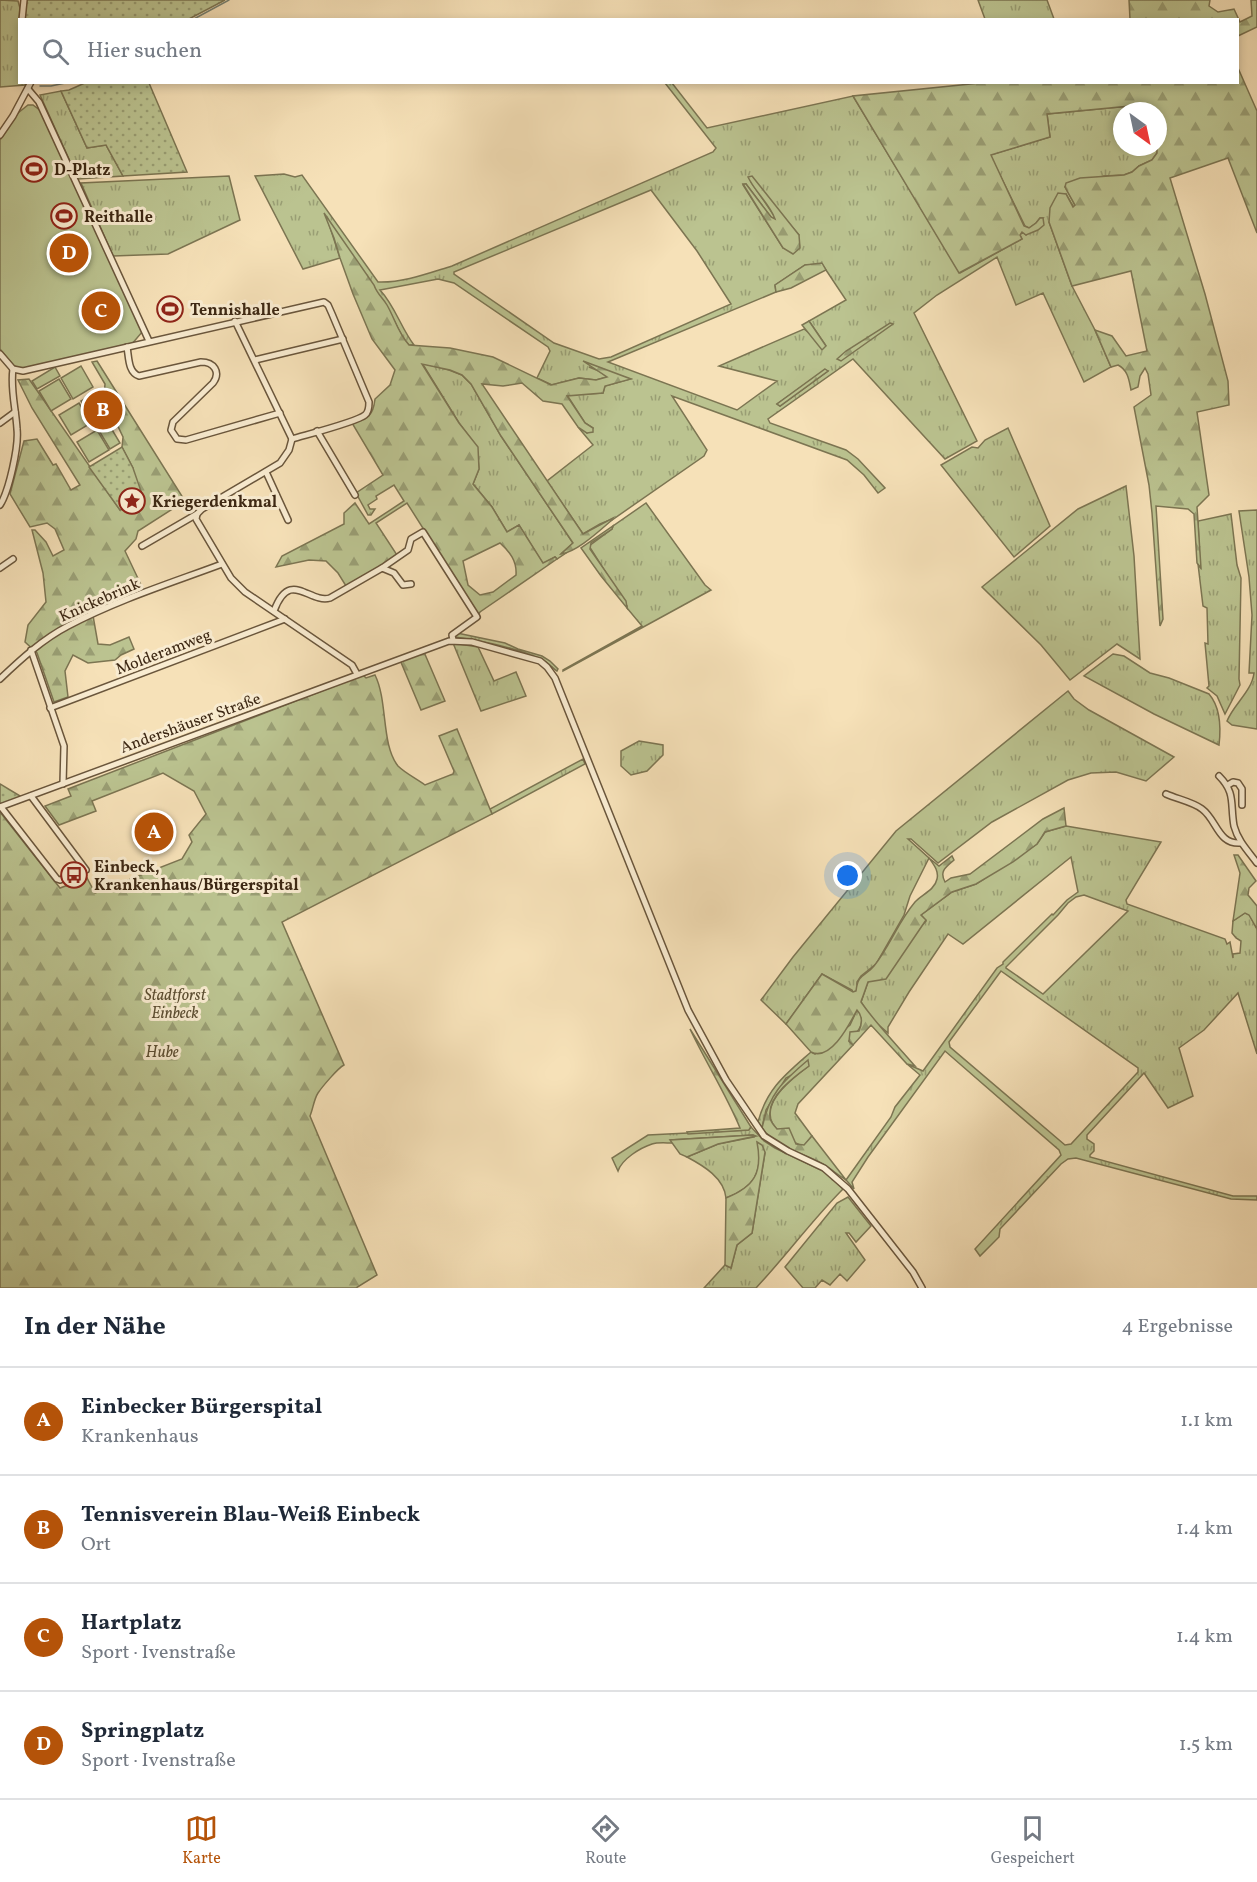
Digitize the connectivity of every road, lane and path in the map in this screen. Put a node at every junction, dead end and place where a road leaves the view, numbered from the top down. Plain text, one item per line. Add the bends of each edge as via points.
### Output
1 (24, 0) edge
2 (22, 18) edge
3 (30, 84) edge
4 (28, 89) junction
5 (0, 135) edge
6 (236, 321) junction
7 (343, 339) junction
8 (148, 342) junction
9 (127, 347) junction
10 (0, 354) edge
11 (255, 360) junction
12 (13, 369) junction
13 (15, 412) junction
14 (280, 413) junction
15 (0, 423) edge
16 (317, 431) junction
17 (292, 439) junction
18 (266, 472) junction
19 (355, 495) dead end
20 (1, 505) edge
21 (196, 517) junction
22 (288, 520) dead end
23 (142, 546) dead end
24 (13, 559) dead end
25 (222, 564) junction
26 (0, 568) edge
27 (382, 568) junction
28 (411, 584) dead end
29 (274, 611) junction
30 (285, 619) junction
31 (453, 640) junction
32 (31, 650) junction
33 (357, 675) junction
34 (0, 679) edge
35 (50, 708) junction
36 (1220, 776) dead end
37 (63, 784) junction
38 (1228, 785) junction
39 (1166, 794) dead end
40 (31, 796) junction
41 (1242, 804) dead end
42 (1, 807) edge
43 (1241, 843) junction
44 (1257, 863) edge
45 (922, 1288) edge

1 - 2 street
3 - 4 street
4 - 5 street
4 - 8 street via 44,112
6 - 7 street via 324,302
6 - 8 street
6 - 11 street
7 - 11 street
7 - 16 street via 369,409 366,415
8 - 9 street
9 - 12 street via 23,371
9 - 14 street via 131,370 140,376 201,362 216,370 213,384 173,422 171,430 177,439 186,440
10 - 12 street
11 - 14 street
12 - 13 street
13 - 15 street
13 - 20 street via 18,440
14 - 17 street
16 - 17 street
16 - 19 street
17 - 18 street via 280,463
18 - 21 street via 202,509
18 - 22 street
21 - 23 street
21 - 25 street
24 - 26 street
25 - 29 street via 245,592
25 - 32 street, Knickebrink via 68,626
27 - 28 street via 394,573 403,585
27 - 29 street via 324,600 297,589 289,591
27 - 31 street via 408,550 411,539 423,532 477,617 452,635
29 - 30 street
30 - 33 street via 352,664
30 - 35 street, Molderamweg
31 - 33 street, Andershäuser Straße
31 - 45 street via 472,642 547,666 688,1010 726,1080 764,1136 824,1168 848,1189
32 - 34 street, Knickebrink
32 - 35 street
33 - 37 street, Andershäuser Straße
35 - 37 street via 64,746
36 - 38 street
37 - 40 street, Andershäuser Straße
38 - 41 street via 1238,783
38 - 43 street
39 - 43 street via 1202,809 1224,838
40 - 42 street, Andershäuser Straße
40 - 42 street, Andershäuser Straße via 86,870 57,879
43 - 44 street

